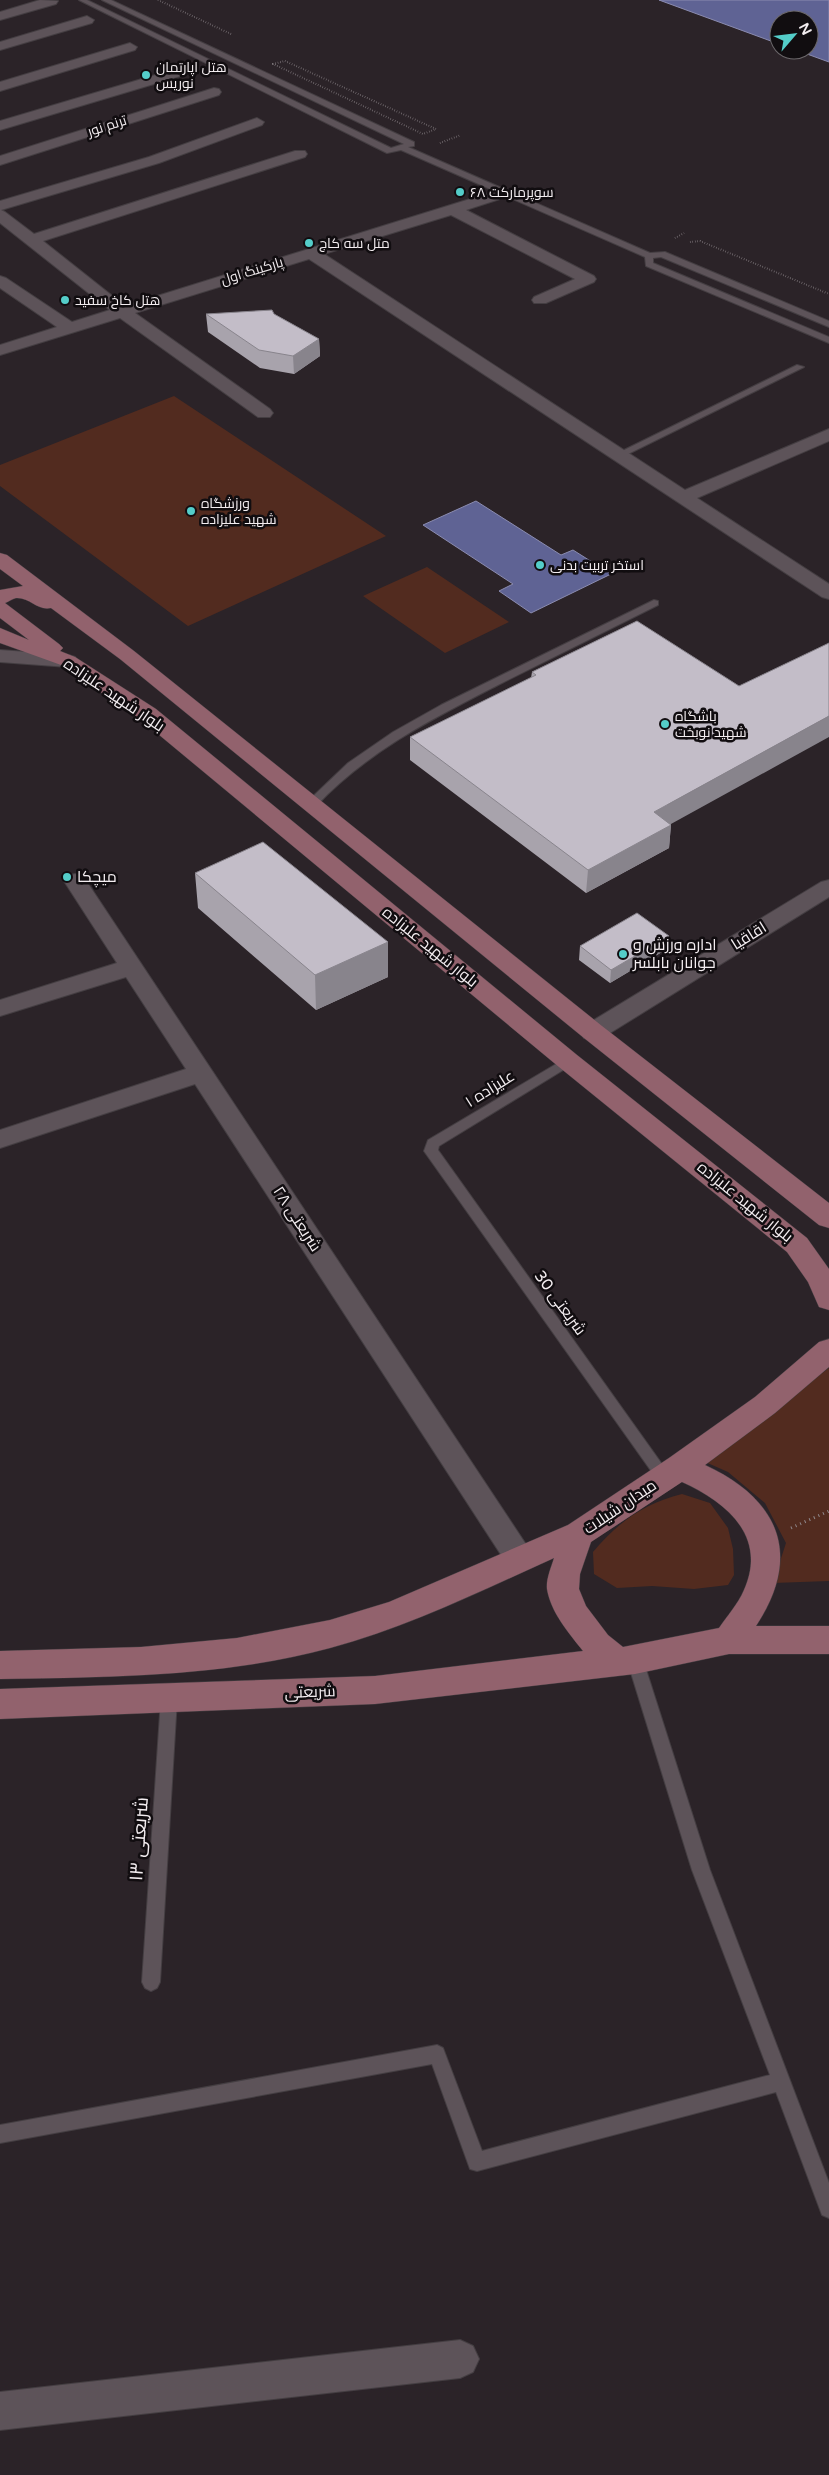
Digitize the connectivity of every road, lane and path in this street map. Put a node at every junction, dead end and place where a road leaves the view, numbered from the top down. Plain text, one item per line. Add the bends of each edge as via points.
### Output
1 (82, 0) edge
2 (105, 0) edge
3 (158, 0) edge
4 (51, 1) dead end
5 (0, 16) edge
6 (87, 20) dead end
7 (231, 34) dead end
8 (0, 46) edge
9 (130, 47) dead end
10 (232, 60) junction
11 (215, 65) junction
12 (179, 72) dead end
13 (0, 87) edge
14 (214, 92) dead end
15 (257, 122) dead end
16 (0, 126) edge
17 (401, 147) junction
18 (300, 154) dead end
19 (0, 161) edge
20 (283, 173) dead end
21 (504, 193) junction
22 (0, 206) edge
23 (452, 209) junction
24 (0, 215) edge
25 (39, 244) junction
26 (688, 248) dead end
27 (311, 253) junction
28 (649, 256) junction
29 (0, 281) edge
30 (829, 294) edge
31 (540, 300) dead end
32 (122, 312) junction
33 (827, 323) edge
34 (70, 328) junction
35 (808, 332) junction
36 (829, 340) edge
37 (0, 350) edge
38 (800, 366) dead end
39 (264, 413) dead end
40 (829, 434) edge
41 (619, 456) junction
42 (683, 498) junction
43 (0, 559) edge
44 (829, 594) edge
45 (0, 598) edge
46 (654, 603) dead end
47 (0, 608) edge
48 (0, 634) edge
49 (127, 655) junction
50 (0, 656) edge
51 (68, 661) junction
52 (312, 803) junction
53 (75, 881) dead end
54 (829, 887) edge
55 (131, 966) junction
56 (0, 1008) edge
57 (593, 1032) junction
58 (568, 1061) junction
59 (201, 1073) junction
60 (0, 1139) edge
61 (430, 1147) joint
62 (829, 1218) edge
63 (829, 1299) edge
64 (829, 1350) edge
65 (672, 1473) junction
66 (829, 1511) edge
67 (579, 1534) junction
68 (763, 1541) junction
69 (519, 1558) junction
70 (730, 1640) junction
71 (829, 1640) edge
72 (626, 1660) junction
73 (0, 1665) edge
74 (169, 1699) junction
75 (0, 1704) edge
76 (151, 1982) dead end
77 (779, 2082) junction
78 (0, 2134) edge
79 (829, 2208) edge
80 (460, 2359) dead end
81 (0, 2411) edge

1 - 11 lane
2 - 10 lane
3 - 7 path
4 - 5 street
6 - 8 street
9 - 13 street
10 - 11 lane
10 - 17 lane via 411,144
11 - 17 lane via 390,151
12 - 16 street
14 - 19 street, ترنم نور
15 - 22 street via 154,160
17 - 21 lane
18 - 25 street
20 - 25 street
21 - 23 street, پارکینگ اول
21 - 28 lane
23 - 27 street, پارکینگ اول
23 - 31 street via 588,279
24 - 25 street
25 - 32 street
26 - 30 path via 690,242 700,241
27 - 32 street, پارکینگ اول
27 - 41 street
28 - 33 lane via 662,254
28 - 35 lane via 649,264
29 - 34 street
32 - 34 street, پارکینگ اول
32 - 39 street
33 - 35 lane
34 - 37 street, پارکینگ اول
35 - 36 lane
38 - 41 lane
40 - 42 street
41 - 42 street
42 - 44 street
43 - 49 main road
45 - 49 main road via 14,592 32,594
46 - 52 lane via 413,724 366,755
47 - 51 main road
48 - 51 main road, بلوار شهید علیزاده
49 - 52 main road
50 - 51 street
51 - 58 main road, بلوار شهید علیزاده via 148,714
52 - 57 main road
53 - 55 street, شریعتی ۲۸
54 - 57 street, اقاقیا
55 - 56 street
55 - 59 street, شریعتی ۲۸
57 - 62 main road
58 - 61 lane, علیزاده ۱
58 - 63 main road, بلوار شهید علیزاده via 797,1245 820,1278
59 - 60 street
59 - 69 street, شریعتی ۲۸
61 - 65 lane, شریعتی 30 via 432,1155
64 - 65 main road, میدان شیلات via 765,1405
65 - 67 main road, میدان شیلات
65 - 68 main road via 712,1481 734,1495 757,1522
66 - 68 path
67 - 69 main road
67 - 72 main road, میدان شیلات via 564,1574 563,1589 573,1614 597,1645
68 - 70 main road via 767,1558 762,1585
69 - 73 main road via 373,1621 250,1650 122,1663
70 - 71 main road
70 - 72 main road
72 - 74 main road, شریعتی via 374,1690
72 - 77 lane
74 - 75 main road, شریعتی
74 - 76 lane, شریعتی ۱۳
77 - 78 lane via 477,2162 437,2054
77 - 79 lane
80 - 81 street

